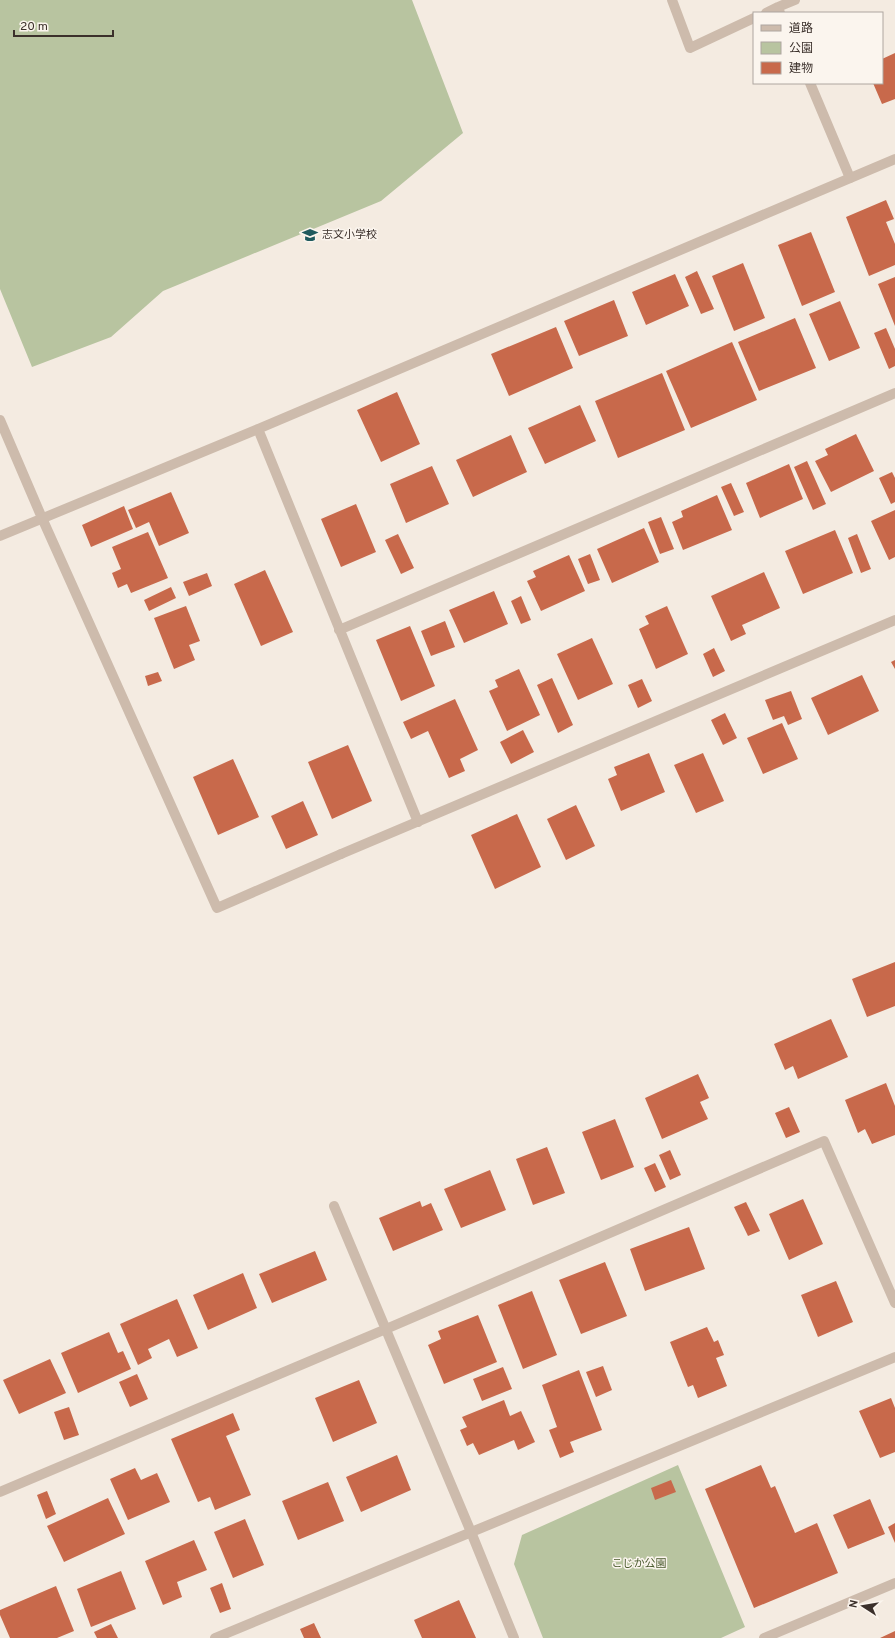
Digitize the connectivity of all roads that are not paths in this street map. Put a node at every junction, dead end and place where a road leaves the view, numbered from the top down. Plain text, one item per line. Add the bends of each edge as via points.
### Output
1 (672, 0) edge
2 (796, 0) edge
3 (779, 10) edge
4 (753, 18) edge
5 (810, 84) edge
6 (895, 159) edge
7 (850, 178) junction
8 (895, 394) edge
9 (0, 420) edge
10 (258, 429) junction
11 (42, 518) junction
12 (0, 536) edge
13 (895, 620) edge
14 (339, 630) junction
15 (418, 822) junction
16 (334, 1206) dead end
17 (895, 1303) edge
18 (386, 1329) junction
19 (895, 1357) edge
20 (0, 1492) edge
21 (471, 1532) junction
22 (895, 1583) edge
23 (214, 1638) edge
24 (514, 1638) edge
25 (764, 1638) edge

1 - 4 street via 690,48
2 - 3 street
5 - 7 street
6 - 7 street
7 - 10 street
8 - 14 street
9 - 11 street
10 - 11 street
10 - 14 street
11 - 12 street
11 - 15 street via 217,908
13 - 15 street
14 - 15 street
16 - 18 street
17 - 18 street via 824,1141
18 - 20 street
18 - 21 street
19 - 21 street
21 - 23 street
21 - 24 street
22 - 25 street

